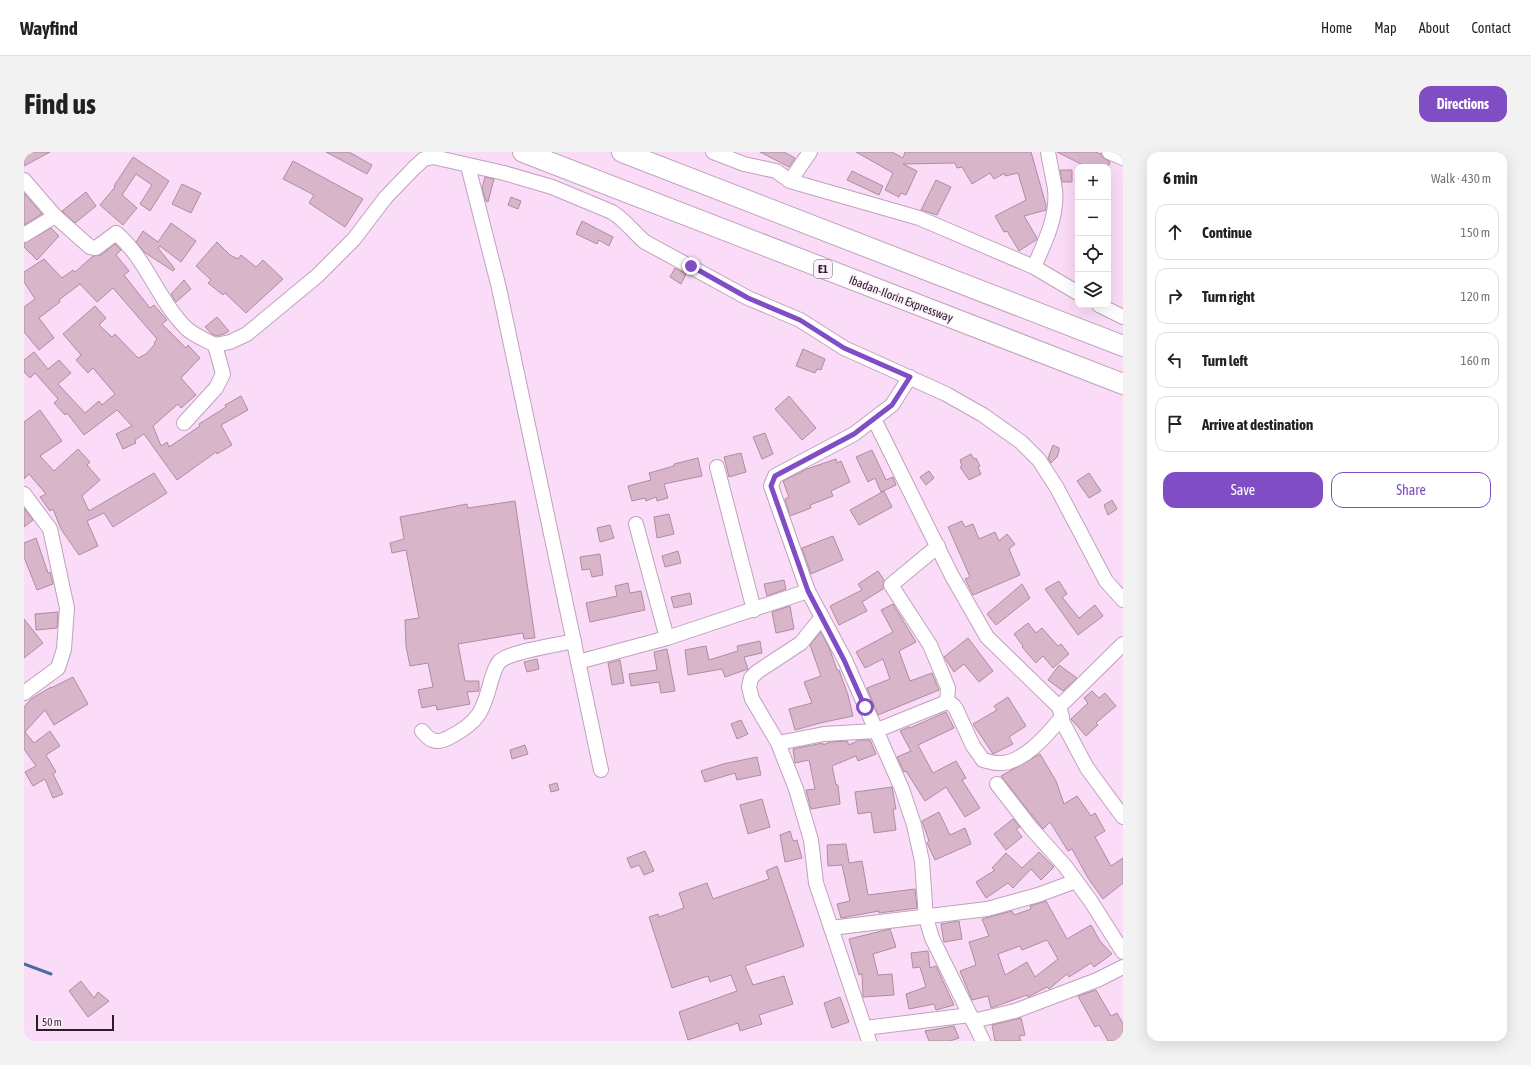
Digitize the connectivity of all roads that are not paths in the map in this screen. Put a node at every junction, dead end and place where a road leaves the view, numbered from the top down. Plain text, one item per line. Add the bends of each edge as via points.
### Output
1 (523, 152) edge
2 (622, 152) edge
3 (713, 152) edge
4 (810, 152) edge
5 (1048, 152) edge
6 (1109, 152) edge
7 (1123, 158) edge
8 (468, 166) junction
9 (24, 180) edge
10 (790, 181) junction
11 (55, 216) junction
12 (24, 234) edge
13 (1034, 266) junction
14 (1075, 291) edge
15 (1105, 308) edge
16 (1123, 317) edge
17 (215, 345) junction
18 (1123, 346) edge
19 (910, 377) junction
20 (1123, 384) edge
21 (874, 419) junction
22 (184, 423) dead end
23 (717, 467) dead end
24 (24, 494) edge
25 (636, 524) dead end
26 (938, 546) junction
27 (808, 591) junction
28 (1123, 600) edge
29 (754, 610) junction
30 (822, 617) junction
31 (667, 638) junction
32 (574, 641) junction
33 (1123, 644) edge
34 (578, 662) junction
35 (24, 693) edge
36 (947, 702) junction
37 (1061, 712) junction
38 (422, 731) dead end
39 (875, 731) junction
40 (778, 743) junction
41 (601, 770) dead end
42 (997, 784) dead end
43 (1123, 817) edge
44 (1076, 881) junction
45 (926, 918) junction
46 (831, 928) junction
47 (1123, 952) edge
48 (1123, 967) edge
49 (972, 1018) junction
50 (867, 1035) edge
51 (983, 1041) edge

1 - 20 highway, Ibadan-Ilorin Expressway / E1
2 - 18 highway
3 - 10 street via 744,164 776,171
4 - 10 street
5 - 13 street via 1055,190 1054,212 1048,235
6 - 7 street
8 - 17 street via 433,156 424,160 386,197 354,239 317,276 247,334 230,342
8 - 19 street via 552,187 612,212 621,217 645,242 748,298 800,320 844,348
8 - 32 street via 499,288
9 - 11 street
10 - 13 street via 919,218
11 - 12 street
11 - 17 street via 90,247 96,248 116,233 132,249 161,296 186,329
13 - 14 street
15 - 16 street
17 - 22 street via 223,374 216,388
19 - 21 street via 892,405
19 - 28 street via 983,415 1021,442 1039,460 1074,519 1106,581
21 - 26 street
21 - 27 street via 854,434 775,476 772,480 771,486
23 - 29 street
24 - 35 street via 50,529 67,608 64,649 58,668
25 - 31 street
26 - 36 street via 891,585 930,645 948,688
26 - 37 street via 987,637
27 - 29 street
27 - 30 street
29 - 31 street
30 - 39 street
30 - 40 street via 801,642 751,678 749,687 752,699
31 - 34 street
32 - 34 street
32 - 38 street via 509,656 499,662 484,709 477,720 466,729 438,742 429,740
33 - 37 street
34 - 41 street
36 - 37 street via 956,709 973,746 983,760 999,764 1032,750 1045,738
36 - 39 street
37 - 43 street via 1087,768
39 - 40 street via 824,734
39 - 45 street via 902,789 914,825 922,861
40 - 46 street via 806,819 816,883
42 - 44 street
44 - 45 street via 987,909
44 - 47 street
45 - 46 street
45 - 49 street via 932,938
46 - 50 street
48 - 49 street via 1097,980 1015,1011
49 - 50 street
49 - 51 street

